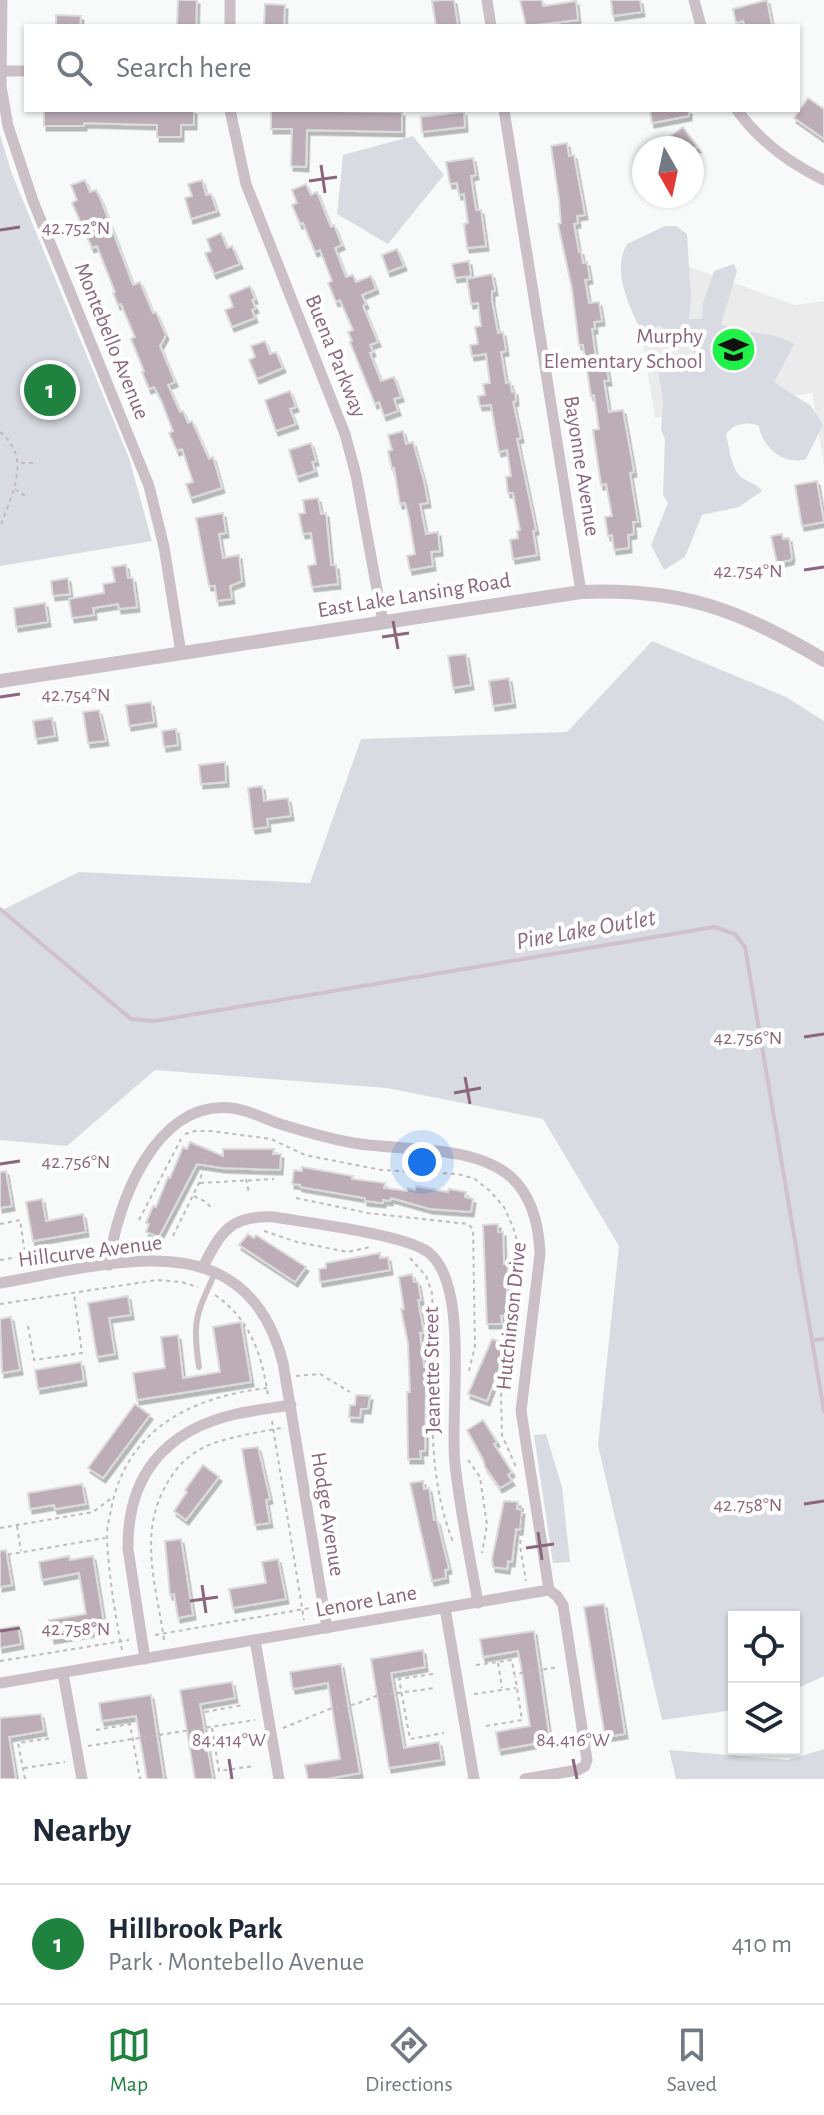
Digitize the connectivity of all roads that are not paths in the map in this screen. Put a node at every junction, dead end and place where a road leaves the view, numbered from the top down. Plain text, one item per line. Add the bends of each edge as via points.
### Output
1 (2, 0) edge
2 (230, 0) edge
3 (487, 0) edge
4 (694, 0) edge
5 (230, 24) edge
6 (491, 24) edge
7 (700, 24) edge
8 (0, 71) edge
9 (24, 71) edge
10 (230, 112) edge
11 (504, 112) edge
12 (739, 112) edge
13 (824, 180) edge
14 (581, 592) junction
15 (383, 622) junction
16 (181, 653) junction
17 (824, 660) edge
18 (0, 681) edge
19 (109, 1265) junction
20 (203, 1267) junction
21 (215, 1273) junction
22 (0, 1283) edge
23 (199, 1367) dead end
24 (291, 1405) junction
25 (549, 1590) junction
26 (478, 1603) junction
27 (445, 1608) junction
28 (327, 1628) junction
29 (255, 1640) junction
30 (145, 1659) junction
31 (63, 1673) junction
32 (0, 1683) edge
33 (82, 1779) edge
34 (279, 1779) edge
35 (474, 1779) edge
36 (525, 1779) edge

1 - 8 street, Montebello Avenue
2 - 5 street
3 - 6 street
4 - 7 street
8 - 9 street
8 - 16 street, Montebello Avenue via 19,165 149,486
10 - 15 street, Buena Parkway via 246,184 345,434
11 - 14 street, Bayonne Avenue
12 - 13 street via 778,153
14 - 15 street, East Lake Lansing Road
14 - 17 street, East Lake Lansing Road via 638,591 696,601 747,617
15 - 16 street, East Lake Lansing Road
16 - 18 street, East Lake Lansing Road
19 - 20 street, Hillcurve Avenue via 155,1259
19 - 22 street, Hillcurve Avenue
19 - 25 street, Hutchinson Drive via 122,1205 152,1149 181,1121 203,1110 235,1108 353,1143 476,1158 511,1178 537,1217 540,1237 521,1411
20 - 21 street, Hillcurve Avenue
20 - 26 street, Jeanette Street via 229,1226 256,1216 403,1241 435,1258 453,1305 455,1463
21 - 23 lane via 195,1319
21 - 24 street, Hillcurve Avenue via 236,1284 269,1323
24 - 28 street, Hodge Avenue
24 - 30 street via 198,1426 176,1439 147,1469 127,1532
25 - 26 street, Lenore Lane
25 - 36 street via 563,1605 587,1760 578,1770
26 - 27 street, Lenore Lane
27 - 28 street, Lenore Lane
27 - 35 street
28 - 29 street, Lenore Lane
29 - 30 street, Lenore Lane
29 - 34 street
30 - 31 street, Lenore Lane
31 - 32 street, Lenore Lane
31 - 33 street

